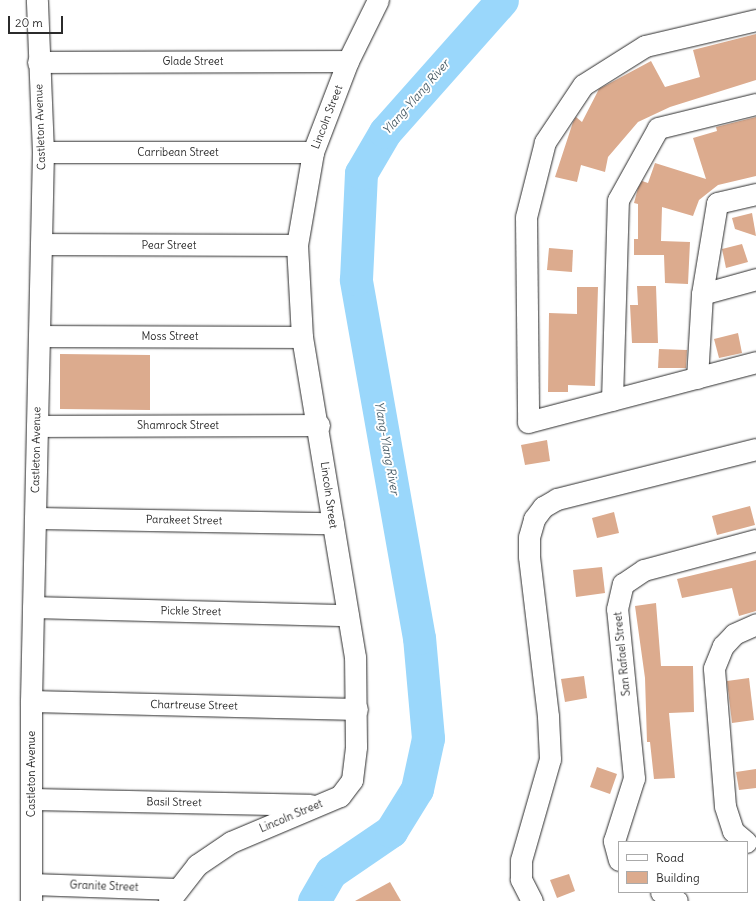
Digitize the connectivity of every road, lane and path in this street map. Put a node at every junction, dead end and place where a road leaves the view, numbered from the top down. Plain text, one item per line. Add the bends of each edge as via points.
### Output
1 (37, 0) edge
2 (378, 0) edge
3 (756, 20) edge
4 (348, 61) junction
5 (38, 62) junction
6 (756, 104) edge
7 (43, 152) junction
8 (313, 152) junction
9 (756, 194) edge
10 (40, 244) junction
11 (297, 245) junction
12 (756, 279) edge
13 (702, 294) junction
14 (39, 336) junction
15 (302, 337) junction
16 (756, 362) edge
17 (697, 378) junction
18 (612, 400) junction
19 (319, 425) junction
20 (37, 426) junction
21 (756, 449) edge
22 (35, 518) junction
23 (333, 523) junction
24 (756, 540) edge
25 (33, 607) junction
26 (348, 615) junction
27 (756, 624) edge
28 (31, 701) junction
29 (357, 709) junction
30 (31, 800) junction
31 (318, 805) junction
32 (746, 841) edge
33 (618, 856) edge
34 (31, 892) edge
35 (663, 893) edge
36 (173, 895) edge
37 (532, 901) edge
38 (677, 901) edge

1 - 5 street, Castleton Avenue
2 - 4 street, Lincoln Street
3 - 18 street via 645,46 582,84 545,142 526,217 528,422
4 - 5 street, Glade Street
4 - 8 street, Lincoln Street
5 - 7 street, Castleton Avenue
6 - 18 street via 658,128 618,200
7 - 8 street, Carribean Street
7 - 10 street, Castleton Avenue
8 - 11 street, Lincoln Street
9 - 13 street via 718,203
10 - 11 street, Pear Street
10 - 14 street, Castleton Avenue
11 - 15 street, Lincoln Street
12 - 13 street
13 - 17 street
14 - 15 street, Moss Street
14 - 20 street, Castleton Avenue
15 - 19 street, Lincoln Street
16 - 17 street
17 - 18 street
19 - 20 street, Shamrock Street
19 - 23 street, Lincoln Street
20 - 22 street, Castleton Avenue
21 - 37 street via 557,499 543,507 534,520 529,536 529,556 548,716 550,759 521,860 521,879
22 - 23 street, Parakeet Street
22 - 25 street, Castleton Avenue
23 - 26 street, Lincoln Street
24 - 33 street, San Rafael Street via 644,570 624,584 617,609 634,778 614,841
25 - 26 street, Pickle Street
25 - 28 street, Castleton Avenue
26 - 29 street, Lincoln Street via 355,657
27 - 32 street via 734,634 722,646 714,668 725,806 733,831
28 - 29 street, Chartreuse Street
28 - 30 street, Castleton Avenue
29 - 31 street, Lincoln Street via 352,780 340,796
30 - 31 street, Basil Street
30 - 34 street, Castleton Avenue
31 - 36 street, Lincoln Street via 231,842 197,865
34 - 36 street, Granite Street
35 - 38 street

